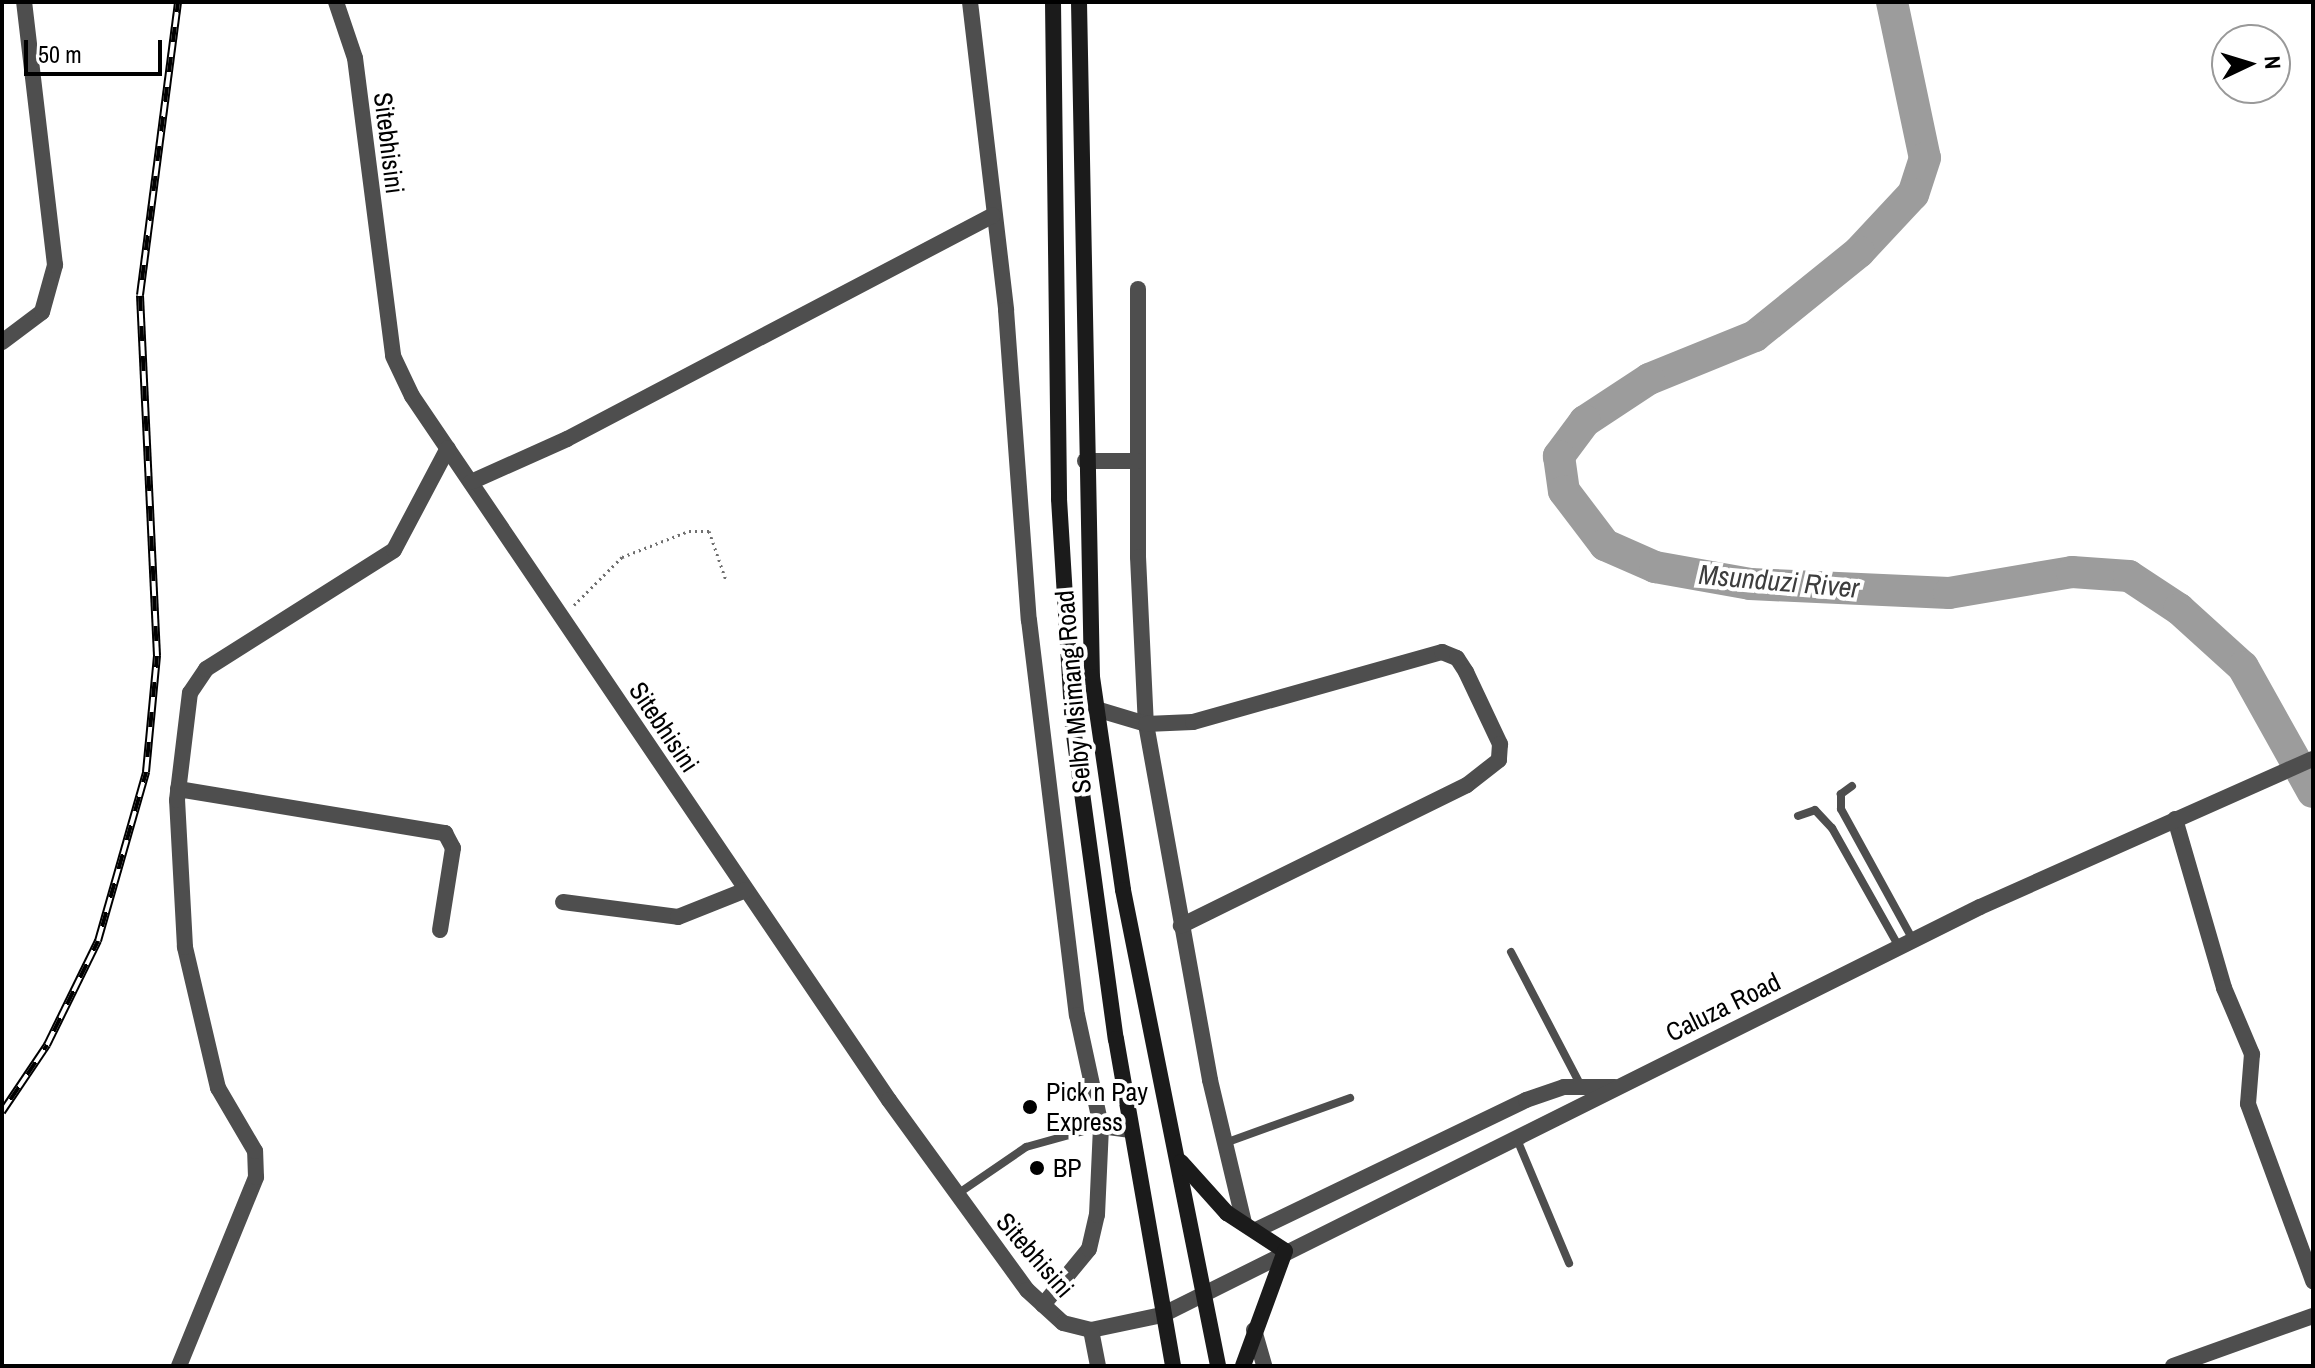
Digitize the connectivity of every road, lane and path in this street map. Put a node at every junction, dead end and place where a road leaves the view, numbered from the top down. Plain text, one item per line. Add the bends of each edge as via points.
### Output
1 (24, 2) edge
2 (336, 2) edge
3 (970, 2) edge
4 (1053, 2) edge
5 (1079, 2) edge
6 (993, 215) junction
7 (1138, 289) dead end
8 (2, 342) edge
9 (448, 448) junction
10 (1085, 461) junction
11 (1137, 461) junction
12 (471, 482) junction
13 (726, 580) dead end
14 (563, 622) junction
15 (1096, 709) junction
16 (1146, 724) junction
17 (2313, 759) edge
18 (1852, 786) dead end
19 (178, 789) junction
20 (1798, 816) dead end
21 (2175, 819) junction
22 (746, 890) junction
23 (563, 902) dead end
24 (1181, 926) junction
25 (440, 930) dead end
26 (1906, 944) junction
27 (1511, 952) dead end
28 (1581, 1086) junction
29 (1615, 1087) junction
30 (1350, 1098) dead end
31 (1101, 1126) junction
32 (1131, 1130) junction
33 (1515, 1136) junction
34 (1224, 1143) junction
35 (1178, 1157) junction
36 (956, 1195) junction
37 (1250, 1226) junction
38 (1285, 1251) junction
39 (1569, 1263) dead end
40 (2313, 1281) edge
41 (1205, 1292) junction
42 (1043, 1305) junction
43 (1162, 1315) junction
44 (2313, 1316) edge
45 (1091, 1330) junction
46 (1254, 1330) junction
47 (179, 1366) edge
48 (1098, 1366) edge
49 (1173, 1366) edge
50 (1218, 1366) edge
51 (1243, 1366) edge
52 (1264, 1366) edge
53 (2173, 1366) edge

1 - 8 street via 55,265 42,312
2 - 9 street, Sitebhisini via 355,58 393,356
3 - 6 street
4 - 32 main road, Selby Msimang Road via 1062,604 1088,852
5 - 10 main road, Selby Msimang Road
6 - 12 street via 567,439
6 - 31 street via 1052,829 1077,1015
7 - 11 street
9 - 12 street, Sitebhisini
9 - 19 street via 394,550 195,680
10 - 11 street
10 - 15 main road, Selby Msimang Road
11 - 16 street
12 - 14 street, Sitebhisini
13 - 14 path via 709,531 689,531 622,557
14 - 22 street, Sitebhisini
15 - 16 street
15 - 35 main road, Selby Msimang Road via 1112,830
16 - 24 street
16 - 24 street via 1238,713 1324,682 1442,652 1457,658 1466,672 1500,744 1499,760 1467,785
17 - 21 street, Caluza Road
18 - 26 lane via 1841,794 1841,809
19 - 25 street via 445,833 453,848
19 - 47 street via 185,947 218,1088 255,1151 256,1177
20 - 26 lane via 1815,810 1832,828
21 - 26 street, Caluza Road
21 - 40 street via 2224,988 2252,1054 2248,1104
22 - 23 street via 678,917
22 - 36 street, Sitebhisini
24 - 34 street
26 - 29 street, Caluza Road
27 - 28 lane
28 - 29 street
28 - 37 street via 1526,1100
29 - 33 street, Caluza Road
30 - 34 lane
31 - 32 street
31 - 36 lane via 1026,1147
31 - 42 street via 1097,1215 1089,1249
32 - 43 main road, Selby Msimang Road
33 - 38 street, Caluza Road
33 - 39 lane
34 - 37 street
35 - 37 main road via 1204,1190
35 - 41 main road, Selby Msimang Road
36 - 42 street, Sitebhisini
37 - 38 main road
38 - 41 street, Caluza Road
38 - 46 main road
41 - 43 street, Caluza Road
41 - 50 main road, Selby Msimang Road
42 - 45 street, Sitebhisini via 1063,1323
43 - 45 street
43 - 49 main road, Selby Msimang Road
44 - 53 street
45 - 48 street
46 - 51 main road
46 - 52 street

